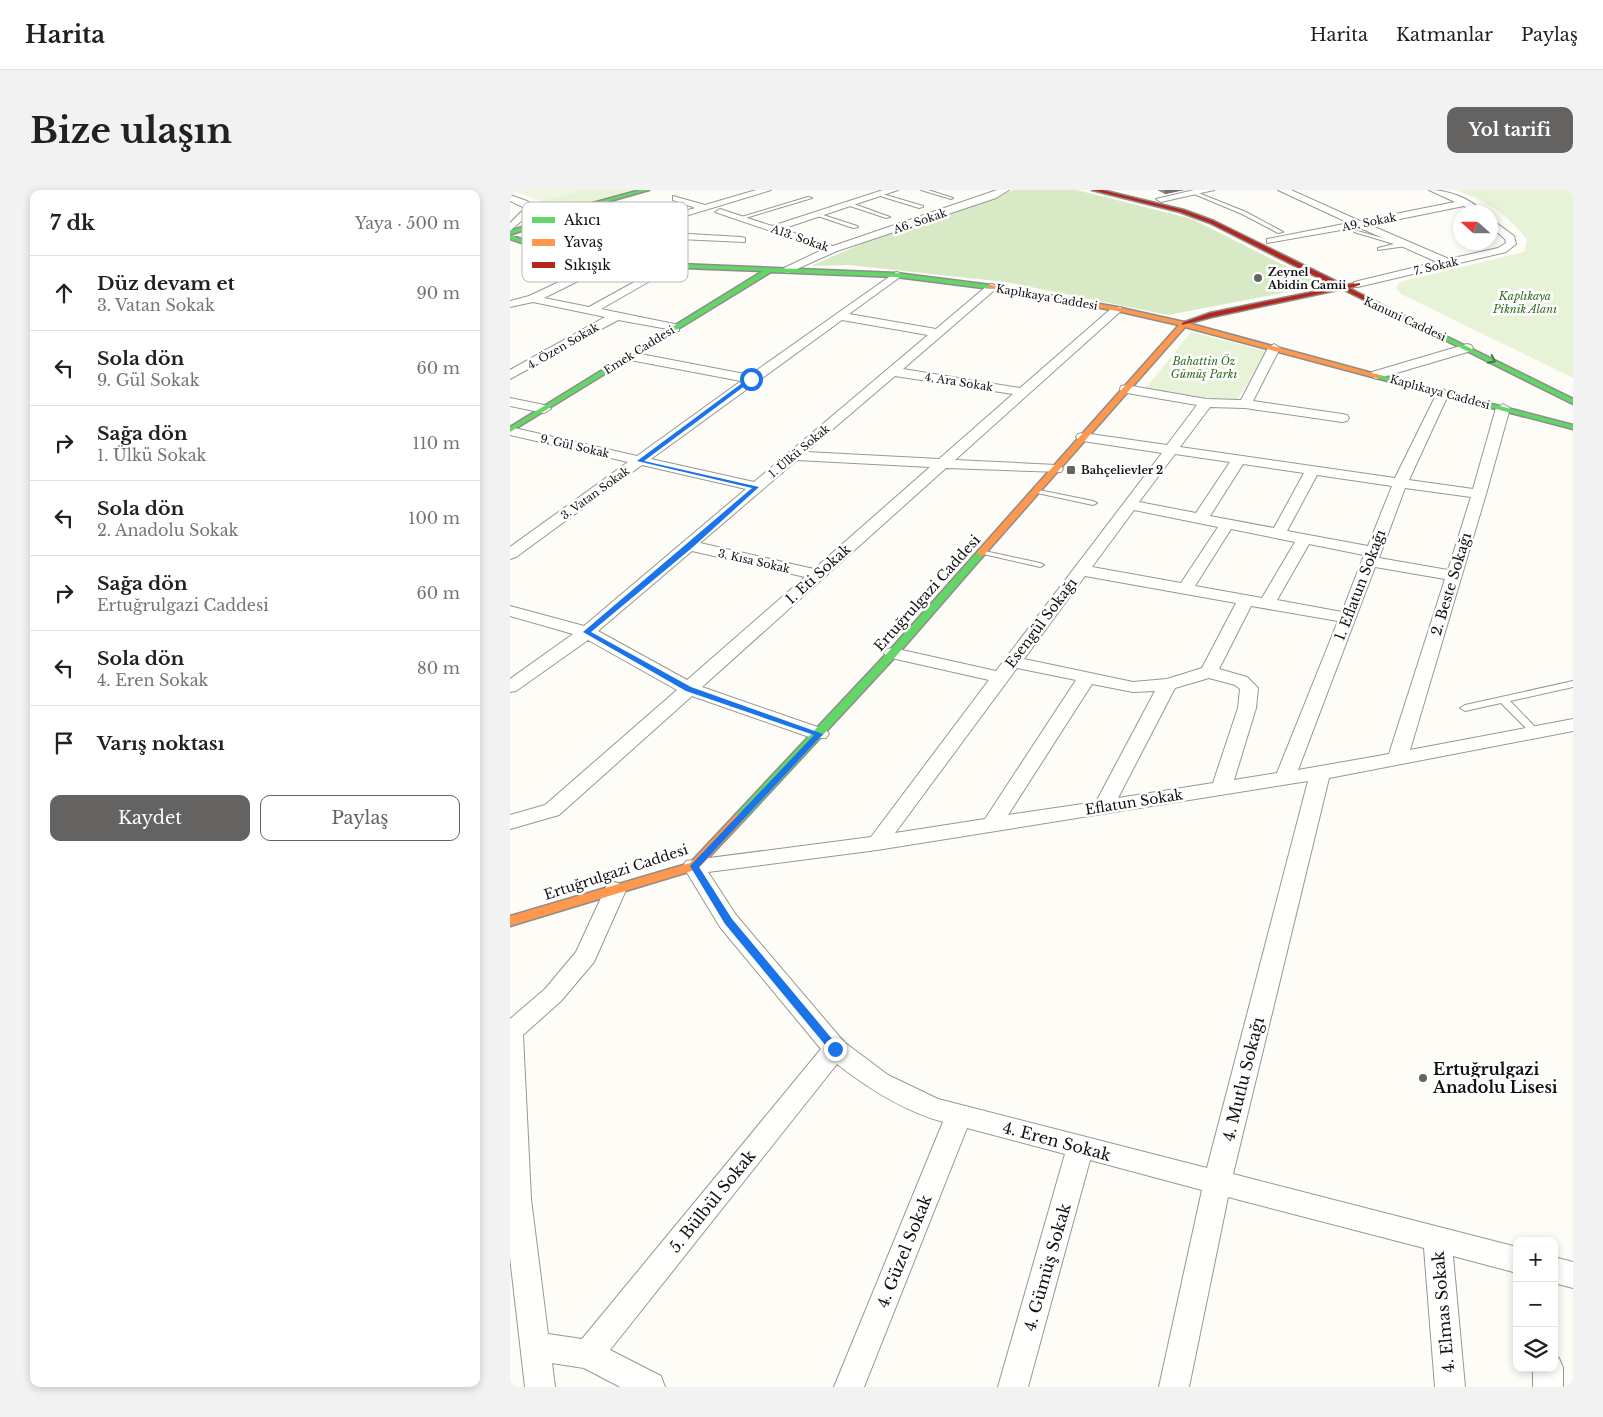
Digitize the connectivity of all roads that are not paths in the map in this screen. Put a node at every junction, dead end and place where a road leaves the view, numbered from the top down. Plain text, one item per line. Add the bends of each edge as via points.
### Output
1 (646, 190) edge
2 (766, 190) edge
3 (893, 190) edge
4 (923, 190) edge
5 (1095, 190) edge
6 (1122, 190) edge
7 (1209, 190) edge
8 (1283, 190) edge
9 (1434, 190) edge
10 (997, 191) edge
11 (1196, 192) junction
12 (659, 193) dead end
13 (879, 194) junction
14 (510, 198) edge
15 (676, 198) dead end
16 (810, 198) dead end
17 (951, 198) dead end
18 (1161, 199) junction
19 (522, 202) edge
20 (602, 202) edge
21 (627, 202) edge
22 (1466, 203) junction
23 (849, 204) junction
24 (1469, 205) edge
25 (921, 207) dead end
26 (706, 208) junction
27 (720, 212) dead end
28 (688, 213) edge
29 (817, 214) junction
30 (522, 217) edge
31 (888, 217) dead end
32 (740, 218) junction
33 (856, 227) dead end
34 (1359, 227) junction
35 (510, 228) edge
36 (1498, 228) edge
37 (522, 229) edge
38 (772, 229) junction
39 (1280, 232) dead end
40 (510, 233) edge
41 (510, 237) edge
42 (688, 237) edge
43 (741, 240) dead end
44 (522, 241) edge
45 (1271, 241) junction
46 (1400, 245) junction
47 (1380, 249) dead end
48 (834, 250) junction
49 (1445, 264) junction
50 (688, 268) edge
51 (769, 270) junction
52 (788, 270) junction
53 (896, 275) junction
54 (567, 282) edge
55 (641, 282) edge
56 (1358, 284) junction
57 (992, 287) junction
58 (1340, 288) junction
59 (533, 299) junction
60 (510, 304) edge
61 (1117, 309) junction
62 (590, 310) junction
63 (616, 316) junction
64 (840, 316) junction
65 (1183, 324) junction
66 (675, 328) junction
67 (938, 333) junction
68 (1274, 348) junction
69 (1468, 348) junction
70 (630, 356) junction
71 (895, 372) junction
72 (1376, 375) junction
73 (510, 376) edge
74 (751, 379) junction
75 (1126, 389) junction
76 (1573, 389) edge
77 (1022, 392) junction
78 (1443, 393) junction
79 (510, 402) edge
80 (1573, 402) edge
81 (1206, 403) junction
82 (1245, 404) junction
83 (1503, 408) junction
84 (544, 409) junction
85 (1342, 418) dead end
86 (1573, 427) edge
87 (510, 431) edge
88 (1083, 437) junction
89 (1171, 450) junction
90 (792, 456) junction
91 (1239, 460) junction
92 (640, 461) junction
93 (941, 464) junction
94 (1056, 470) junction
95 (1313, 470) junction
96 (1400, 483) junction
97 (756, 487) junction
98 (1037, 491) junction
99 (1479, 494) junction
100 (1093, 503) dead end
101 (1130, 505) junction
102 (1200, 519) junction
103 (1227, 524) junction
104 (1278, 534) junction
105 (1304, 539) junction
106 (691, 546) junction
107 (983, 552) junction
108 (510, 554) edge
109 (1371, 557) junction
110 (1040, 565) dead end
111 (1081, 570) junction
112 (817, 575) junction
113 (1454, 576) junction
114 (1185, 589) junction
115 (1246, 600) junction
116 (1267, 603) junction
117 (510, 611) edge
118 (1348, 618) junction
119 (587, 632) junction
120 (893, 653) junction
121 (1012, 662) junction
122 (1209, 672) junction
123 (1001, 677) junction
124 (1087, 677) junction
125 (1168, 684) junction
126 (1573, 684) edge
127 (510, 687) edge
128 (689, 689) junction
129 (1504, 699) junction
130 (1465, 708) dead end
131 (1573, 725) edge
132 (1540, 731) junction
133 (819, 734) junction
134 (1573, 737) edge
135 (1397, 760) junction
136 (1320, 774) junction
137 (1284, 779) junction
138 (1222, 788) junction
139 (1104, 806) junction
140 (510, 822) edge
141 (992, 825) junction
142 (878, 843) junction
143 (694, 866) junction
144 (615, 890) junction
145 (510, 921) edge
146 (510, 1033) edge
147 (835, 1049) junction
148 (959, 1115) junction
149 (1080, 1147) junction
150 (1217, 1183) junction
151 (1437, 1238) junction
152 (1513, 1259) edge
153 (1558, 1271) edge
154 (1573, 1275) edge
155 (537, 1347) junction
156 (588, 1354) junction
157 (1548, 1372) edge
158 (540, 1387) edge
159 (650, 1387) edge
160 (849, 1387) edge
161 (1013, 1387) edge
162 (1174, 1387) edge
163 (1450, 1387) edge
164 (1548, 1387) edge

1 - 20 main road
2 - 26 street
3 - 13 street
4 - 17 lane
5 - 58 main road, Kanuni Caddesi via 1205,219
6 - 18 main road, Kanuni Caddesi
7 - 11 street
8 - 34 street
9 - 22 street
10 - 48 street, A6. Sokak via 993,196
11 - 18 street
11 - 39 lane via 1244,212
12 - 21 main road
13 - 23 street
13 - 25 lane
14 - 19 street
15 - 26 street
16 - 32 lane
18 - 45 main road, Kanuni Caddesi via 1222,218
22 - 24 street
22 - 34 street, A9. Sokak
23 - 29 street
23 - 31 lane
26 - 28 street
27 - 32 street, A13. Sokak
29 - 33 lane
29 - 38 street
30 - 35 street
32 - 38 street, A13. Sokak
34 - 45 street, A9. Sokak
34 - 46 lane via 1377,240
34 - 49 street
36 - 49 street, 7. Sokak via 1510,238 1511,244 1502,250
37 - 40 main road
38 - 48 street, A13. Sokak
41 - 44 main road, Kaplıkaya Caddesi
42 - 43 street
45 - 56 main road, Kanuni Caddesi
46 - 47 lane
46 - 49 lane
48 - 52 street, A13. Sokak
49 - 56 street, 7. Sokak
50 - 51 main road, Kaplıkaya Caddesi
51 - 52 main road, Kaplıkaya Caddesi
51 - 66 main road, Emek Caddesi
52 - 53 main road, Kaplıkaya Caddesi
53 - 57 main road, Kaplıkaya Caddesi
53 - 64 street, 3. Vatan Sokak
54 - 59 street
55 - 62 street, 4. Özen Sokak
56 - 58 main road
56 - 76 main road, Kanuni Caddesi
57 - 61 main road, Kaplıkaya Caddesi
57 - 67 street, 1. Ülkü Sokak
58 - 65 main road via 1210,315
58 - 69 main road, Kanuni Caddesi
59 - 60 street
59 - 62 street
61 - 65 main road, Kaplıkaya Caddesi
61 - 77 street, 1. Eti Sokak
62 - 63 street
63 - 66 street
63 - 73 street, 4. Özen Sokak
64 - 67 street
64 - 74 street, 3. Vatan Sokak
65 - 68 main road, Kaplıkaya Caddesi
65 - 75 main road, Ertuğrulgazi Caddesi
66 - 70 main road, Emek Caddesi
67 - 71 street, 1. Ülkü Sokak
68 - 72 main road, Kaplıkaya Caddesi
68 - 82 street
69 - 72 street
69 -> 80 main road, Kanuni Caddesi
70 - 74 street
70 - 84 main road, Emek Caddesi
71 - 77 street, 4. Ara Sokak
71 - 90 street, 1. Ülkü Sokak
72 - 78 main road, Kaplıkaya Caddesi
74 - 92 street, 3. Vatan Sokak
75 - 81 street
75 - 88 main road, Ertuğrulgazi Caddesi
77 - 93 street, 1. Eti Sokak
78 - 83 main road, Kaplıkaya Caddesi
78 - 96 street, 1. Eflatun Sokağı
79 - 84 street
81 - 82 street
81 - 89 street, Esengül Sokağı
82 - 85 street
83 - 86 main road, Kaplıkaya Caddesi
83 - 99 street, 2. Beste Sokağı
84 - 87 main road, Emek Caddesi
87 - 92 street, 9. Gül Sokak
88 - 89 street
88 - 94 main road, Ertuğrulgazi Caddesi
89 - 91 street
89 - 101 street, Esengül Sokağı
90 - 93 street
90 - 97 street, 1. Ülkü Sokak
91 - 95 street
91 - 102 street
92 - 97 street, 9. Gül Sokak
92 - 108 street, 3. Vatan Sokak
93 - 94 street
93 - 112 street, 1. Eti Sokak
94 - 98 main road, Ertuğrulgazi Caddesi
95 - 96 street
95 - 104 street
96 - 99 street
96 - 109 street, 1. Eflatun Sokağı
97 - 106 street, 1. Ülkü Sokak
98 - 100 lane
98 - 107 main road, Ertuğrulgazi Caddesi
99 - 113 street, 2. Beste Sokağı
101 - 102 street
101 - 111 street, Esengül Sokağı
102 - 103 street
103 - 104 street
103 - 114 street
104 - 105 street
105 - 109 street
105 - 116 street
106 - 112 street, 3. Kısa Sokak
106 - 119 street, 1. Ülkü Sokak
107 - 110 lane
107 - 120 main road, Ertuğrulgazi Caddesi
109 - 113 street
109 - 118 street, 1. Eflatun Sokağı
111 - 114 street
111 - 121 street, Esengül Sokağı
112 - 128 street, 1. Eti Sokak
113 - 135 street, 2. Beste Sokağı
114 - 115 street
115 - 116 street
115 - 122 street
116 - 118 street
117 - 119 street
118 - 137 street, 1. Eflatun Sokağı
119 - 127 street, 1. Ülkü Sokak
119 - 128 street
120 - 123 street
120 - 133 main road, Ertuğrulgazi Caddesi
121 - 123 street, Esengül Sokağı
121 - 124 street
122 - 125 street
122 - 138 street via 1242,681 1249,688 1247,708
123 - 142 street, Esengül Sokağı
124 - 125 street via 1132,687
124 - 141 street
125 - 139 street
126 - 129 lane
128 - 133 street
128 - 140 street, 1. Eti Sokak via 552,810
129 - 130 lane
129 - 132 lane
131 - 132 street, Eflatun Sokak
132 - 134 street
132 - 135 street, Eflatun Sokak
133 - 143 main road, Ertuğrulgazi Caddesi
135 - 136 street, Eflatun Sokak
136 - 137 street, Eflatun Sokak
136 - 150 street, 4. Mutlu Sokağı
137 - 138 street, Eflatun Sokak
138 - 139 street, Eflatun Sokak
139 - 141 street, Eflatun Sokak
141 - 142 street, Eflatun Sokak
142 - 143 street, Eflatun Sokak
143 - 144 main road, Ertuğrulgazi Caddesi
143 - 147 street, 4. Eren Sokak via 728,921
144 - 145 main road, Ertuğrulgazi Caddesi
144 - 146 street via 586,956 553,995
146 - 155 street via 518,1199
147 - 148 street, 4. Eren Sokak via 879,1082 932,1108
147 - 156 street, 5. Bülbül Sokak
148 - 149 street, 4. Eren Sokak
148 - 160 street, 4. Güzel Sokak
149 - 150 street, 4. Eren Sokak
149 - 161 street, 4. Gümüş Sokak
150 - 151 street, 4. Eren Sokak
150 - 162 street, 4. Mutlu Sokağı
151 - 152 street, 4. Eren Sokak
151 - 163 street, 4. Elmas Sokak
153 - 154 street
155 - 156 street
155 - 158 street
156 - 159 street
157 - 164 street

